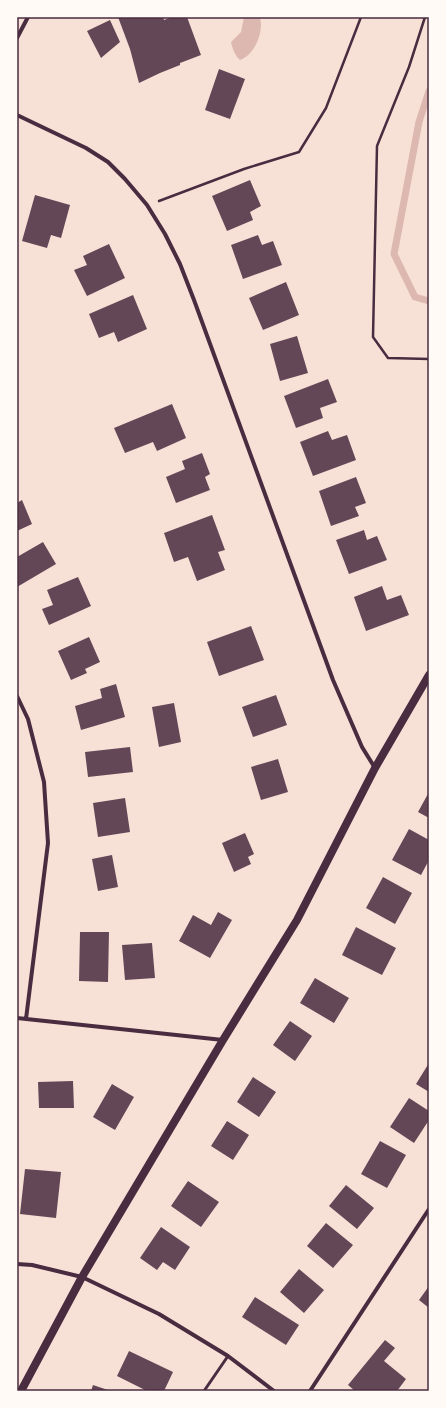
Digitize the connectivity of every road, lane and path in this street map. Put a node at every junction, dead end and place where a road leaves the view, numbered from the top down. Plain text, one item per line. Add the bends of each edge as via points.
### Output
1 (28, 17) edge
2 (361, 17) edge
3 (425, 17) edge
4 (17, 38) edge
5 (17, 115) edge
6 (147, 205) junction
7 (429, 359) edge
8 (429, 675) edge
9 (17, 696) edge
10 (375, 768) junction
11 (17, 1018) edge
12 (26, 1019) junction
13 (223, 1040) junction
14 (429, 1209) edge
15 (17, 1264) edge
16 (82, 1277) junction
17 (228, 1356) junction
18 (21, 1391) edge
19 (204, 1391) edge
20 (274, 1391) edge
21 (310, 1391) edge

1 - 4 street
2 - 6 path via 326,108 299,152 244,169
3 - 7 path via 409,67 377,146 373,337 388,358
5 - 6 street via 86,148 108,162
6 - 10 street via 166,234 180,264 333,680 362,747
8 - 10 main road
9 - 12 street via 28,719 44,782 48,844
10 - 13 main road via 297,920
11 - 12 street
12 - 13 street
13 - 16 main road
14 - 21 street
15 - 16 street
16 - 17 street via 159,1314
16 - 18 main road
17 - 19 lane
17 - 20 street

